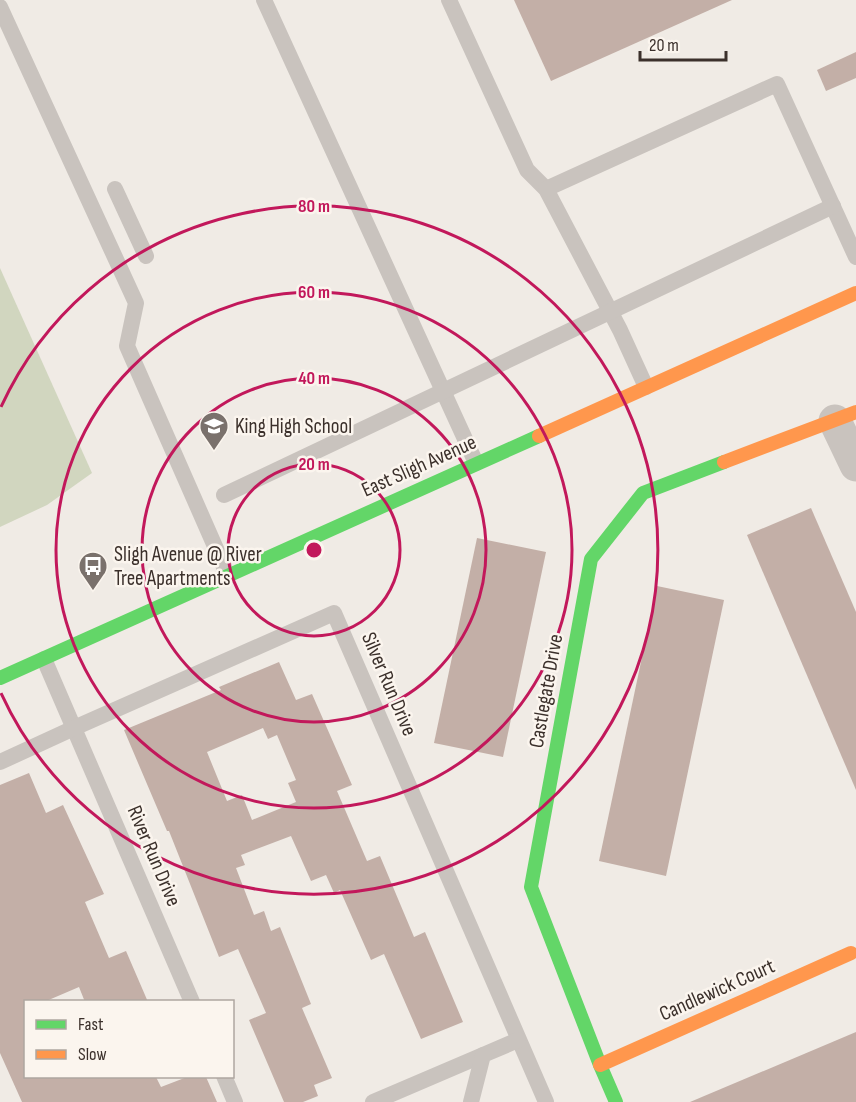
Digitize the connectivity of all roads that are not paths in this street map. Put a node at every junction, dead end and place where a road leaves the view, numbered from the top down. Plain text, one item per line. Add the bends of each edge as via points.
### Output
1 (264, 0) edge
2 (449, 0) edge
3 (0, 7) edge
4 (115, 189) dead end
5 (546, 189) junction
6 (833, 206) junction
7 (146, 256) dead end
8 (856, 257) edge
9 (856, 293) edge
10 (611, 311) junction
11 (646, 387) junction
12 (443, 391) junction
13 (846, 416) edge
14 (476, 464) junction
15 (856, 465) edge
16 (224, 495) dead end
17 (228, 576) junction
18 (44, 659) junction
19 (0, 678) edge
20 (74, 728) junction
21 (0, 762) edge
22 (851, 952) dead end
23 (191, 1000) edge
24 (518, 1040) junction
25 (483, 1055) junction
26 (600, 1065) junction
27 (224, 1078) edge
28 (235, 1102) edge
29 (373, 1102) edge
30 (471, 1102) edge
31 (546, 1102) edge
32 (616, 1102) edge

1 - 12 lane
2 - 5 lane via 527,170
3 - 17 lane via 136,303 126,346
4 - 7 lane
5 - 6 lane via 777,84
5 - 10 lane
6 - 8 lane
6 - 10 lane
9 - 11 street, East Sligh Avenue
10 - 11 lane
10 - 12 lane
11 - 14 street, East Sligh Avenue
12 - 14 lane
12 - 16 lane
13 - 15 street
13 - 26 street, Castlegate Drive via 643,493 591,559 531,887
14 - 17 street, East Sligh Avenue
17 - 18 street, East Sligh Avenue
18 - 19 street, East Sligh Avenue
18 - 20 lane
20 - 21 lane
20 - 23 lane, River Run Drive
20 - 24 lane, Silver Run Drive via 334,613
22 - 26 street, Candlewick Court
24 - 25 lane
24 - 31 lane, Silver Run Drive
25 - 29 lane
25 - 30 lane
26 - 32 street, Castlegate Drive
27 - 28 lane

